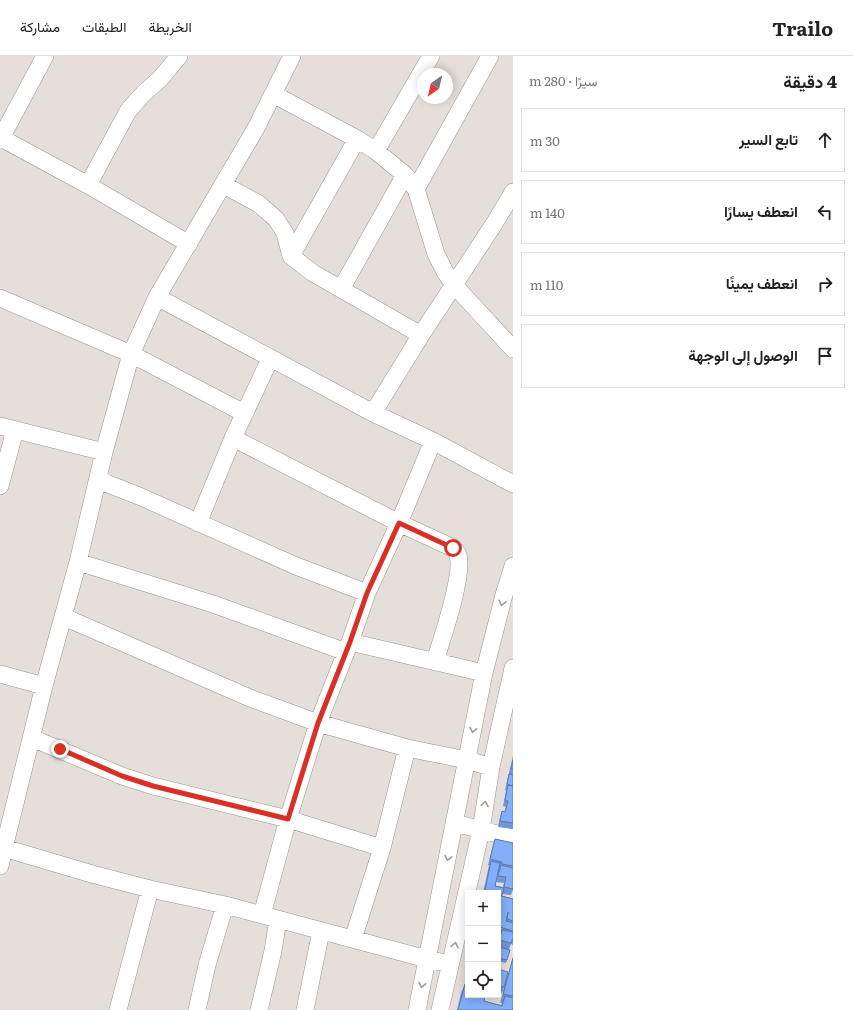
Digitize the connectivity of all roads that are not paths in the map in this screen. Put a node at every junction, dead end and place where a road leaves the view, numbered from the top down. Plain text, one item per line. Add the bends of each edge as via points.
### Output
1 (45, 56) edge
2 (179, 56) edge
3 (292, 56) edge
4 (432, 56) edge
5 (490, 56) edge
6 (273, 94) junction
7 (0, 139) edge
8 (357, 139) junction
9 (376, 151) junction
10 (404, 175) junction
11 (88, 185) junction
12 (224, 185) junction
13 (416, 189) junction
14 (513, 192) edge
15 (189, 244) junction
16 (291, 256) junction
17 (454, 285) junction
18 (341, 289) junction
19 (157, 297) junction
20 (0, 298) edge
21 (421, 335) junction
22 (513, 349) edge
23 (131, 354) junction
24 (270, 359) junction
25 (244, 413) junction
26 (373, 414) junction
27 (8, 428) edge
28 (233, 438) junction
29 (433, 441) junction
30 (104, 452) junction
31 (98, 480) junction
32 (513, 484) edge
33 (0, 486) edge
34 (198, 523) junction
35 (399, 523) junction
36 (78, 562) junction
37 (513, 566) edge
38 (367, 593) junction
39 (64, 617) junction
40 (348, 647) junction
41 (436, 662) junction
42 (513, 668) edge
43 (0, 674) edge
44 (484, 674) junction
45 (44, 686) junction
46 (318, 723) junction
47 (32, 738) junction
48 (407, 748) junction
49 (467, 760) junction
50 (491, 767) junction
51 (288, 819) junction
52 (455, 823) junction
53 (481, 830) junction
54 (513, 838) edge
55 (2, 848) edge
56 (382, 848) junction
57 (0, 866) edge
58 (150, 889) junction
59 (225, 905) junction
60 (270, 917) junction
61 (322, 931) junction
62 (353, 940) junction
63 (427, 959) junction
64 (450, 964) junction
65 (118, 1010) edge
66 (196, 1010) edge
67 (259, 1010) edge
68 (305, 1010) edge
69 (417, 1010) edge
70 (440, 1010) edge

1 - 7 street
2 - 11 street via 128,111
3 - 6 street
4 - 9 street
5 - 13 street
6 - 8 street
6 - 12 street
7 - 11 street
8 - 9 street
8 - 16 street
9 - 10 street
10 - 13 street
10 - 18 street
11 - 15 street
12 - 15 street
12 - 16 street via 259,204 276,219 286,233
13 - 17 street via 436,254
14 - 17 street
15 - 19 street
16 - 18 street via 313,273
17 - 21 street
17 - 22 street
18 - 21 street
19 - 23 street
19 - 24 street
20 - 23 street
21 - 26 street
23 - 25 street
23 - 30 street
24 - 25 street
24 - 26 street
25 - 28 street
26 - 29 street
27 - 30 street
27 - 33 street
28 - 34 street
28 - 35 street
29 - 32 street
29 - 35 street
30 - 31 street
31 - 34 street
31 - 36 street
34 - 38 street via 296,566
35 - 38 street
35 - 41 street via 458,552 458,578
36 - 39 street
36 - 40 street
37 -> 44 street
38 - 40 street
39 - 45 street
39 - 46 street via 244,696
40 - 41 street
40 - 46 street
41 - 44 street
42 - 50 street
43 - 45 street
44 -> 49 street
45 - 47 street
46 - 48 street
46 - 51 street
47 - 51 street via 122,776 153,786
47 - 55 street
48 - 49 street
48 - 56 street
49 - 50 street
49 - 52 street
53 -> 50 street
51 - 56 street
51 - 60 street
52 - 53 street
52 -> 63 street
53 - 54 street
64 -> 53 street
55 - 57 street
55 - 58 street
56 - 62 street
58 - 59 street
58 - 65 street
59 - 60 street
59 - 66 street
60 - 61 street
60 - 67 street via 273,951
61 - 62 street
61 - 68 street
62 - 63 street
63 - 64 street
63 -> 69 street
64 - 70 street

